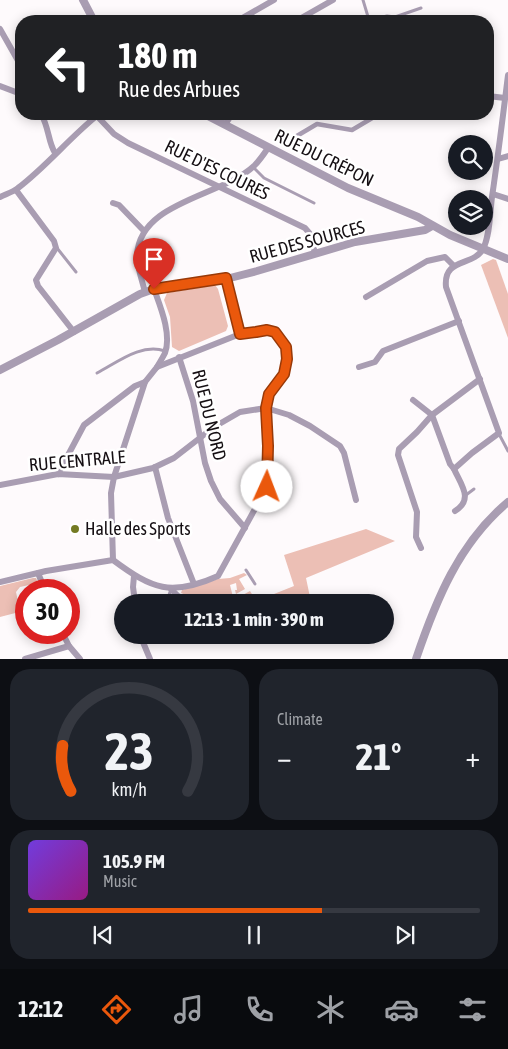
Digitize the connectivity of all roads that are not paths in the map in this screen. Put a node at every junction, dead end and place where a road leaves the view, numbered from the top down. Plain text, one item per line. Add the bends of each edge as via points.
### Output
1 (83, 0) edge
2 (274, 0) edge
3 (333, 0) edge
4 (363, 0) edge
5 (421, 8) dead end
6 (91, 15) edge
7 (248, 15) edge
8 (307, 15) edge
9 (368, 15) edge
10 (398, 15) edge
11 (0, 29) edge
12 (15, 55) edge
13 (508, 75) edge
14 (0, 86) edge
15 (15, 92) edge
16 (494, 97) edge
17 (505, 98) junction
18 (44, 120) edge
19 (92, 120) edge
20 (102, 120) edge
21 (215, 120) edge
22 (228, 120) edge
23 (369, 120) edge
24 (225, 125) junction
25 (285, 143) dead end
26 (500, 143) junction
27 (268, 148) junction
28 (508, 148) edge
29 (55, 153) junction
30 (508, 156) edge
31 (498, 159) junction
32 (253, 167) junction
33 (217, 187) junction
34 (16, 190) junction
35 (493, 194) joint
36 (0, 197) edge
37 (508, 199) edge
38 (113, 202) dead end
39 (314, 203) dead end
40 (432, 226) junction
41 (144, 231) junction
42 (487, 235) edge
43 (56, 248) junction
44 (483, 249) junction
45 (315, 254) junction
46 (508, 259) edge
47 (454, 266) junction
48 (76, 272) dead end
49 (226, 278) junction
50 (154, 289) junction
51 (145, 292) junction
52 (366, 297) dead end
53 (459, 321) junction
54 (74, 332) junction
55 (240, 334) junction
56 (166, 348) junction
57 (179, 357) junction
58 (157, 367) junction
59 (359, 367) dead end
60 (0, 370) edge
61 (97, 373) dead end
62 (480, 379) junction
63 (145, 382) junction
64 (413, 400) dead end
65 (266, 408) junction
66 (432, 414) junction
67 (499, 434) junction
68 (200, 438) junction
69 (508, 451) edge
70 (155, 467) junction
71 (454, 469) junction
72 (58, 474) junction
73 (114, 477) junction
74 (0, 485) edge
75 (474, 489) dead end
76 (466, 495) junction
77 (356, 500) dead end
78 (508, 502) edge
79 (455, 511) dead end
80 (246, 528) junction
81 (421, 548) dead end
82 (113, 560) junction
83 (246, 570) dead end
84 (38, 573) junction
85 (134, 576) junction
86 (40, 579) edge
87 (0, 582) edge
88 (194, 584) junction
89 (255, 584) dead end
90 (171, 589) junction
91 (134, 594) edge
92 (169, 594) edge
93 (176, 594) edge
94 (144, 644) edge
95 (69, 646) joint
96 (25, 659) edge
97 (80, 659) edge
98 (150, 659) edge
99 (416, 659) edge

1 - 6 street
2 - 7 street
3 - 8 street
4 - 9 lane
5 - 10 lane
11 - 12 street
13 - 17 street
14 - 15 street
16 - 17 street
17 - 26 street
18 - 29 street
19 - 29 street
20 - 33 street, RUE D'ES COURES via 120,139
21 - 24 street, RUE DU CRÉPON
22 - 24 street
23 - 25 street via 352,130 317,124
24 - 27 street, RUE DU CRÉPON
26 - 28 street
26 - 31 street
27 - 32 street
27 - 40 street, RUE DU CRÉPON
29 - 34 street
30 - 31 street
31 - 35 street
32 - 33 street
32 - 39 lane via 264,178
33 - 41 street via 163,213
33 - 45 street, RUE D'ES COURES via 305,228
34 - 36 street
34 - 43 street
35 - 37 street
38 - 41 street
40 - 44 street, RUE DU CRÉPON
40 - 45 street, RUE DES SOURCES
41 - 51 street via 137,256
42 - 44 street
43 - 48 lane
43 - 54 street via 36,280
44 - 46 street, RUE DU CRÉPON
44 - 47 street via 478,255
45 - 49 street, RUE DES SOURCES
47 - 52 street via 445,257 427,261
47 - 53 street via 446,287
49 - 50 street, RUE DES SOURCES
49 - 55 street
50 - 51 street, RUE DES SOURCES
50 - 56 street via 165,323
51 - 54 street, RUE DES SOURCES
53 - 59 street via 383,351 375,362
53 - 62 street
54 - 60 street, RUE DES SOURCES
55 - 57 street
55 - 65 street via 275,332 286,347 284,374 269,394
56 - 57 street
56 - 58 street
56 - 61 lane via 142,349
57 - 58 street
57 - 68 street, RUE DU NORD via 194,401
58 - 63 street
62 - 66 street
62 - 67 street
63 - 72 street via 84,425
63 - 73 street
64 - 66 street
65 - 68 street, RUE CENTRALE via 240,412
65 - 77 street, RUE CENTRALE via 296,418 340,446
65 - 80 street via 267,487
66 - 71 street
66 - 81 street via 398,455 417,512 416,538
67 - 69 lane
67 - 71 street
68 - 70 street, RUE CENTRALE via 174,458
68 - 80 street, RUE DU NORD via 216,492
70 - 73 street, RUE CENTRALE
70 - 88 street via 168,518
71 - 76 street
72 - 73 street, RUE CENTRALE
72 - 74 street, RUE CENTRALE
73 - 82 street via 111,493
75 - 76 lane
76 - 79 street via 463,506
78 - 99 street via 486,522 459,557 439,596
80 - 88 street via 218,576
82 - 84 street
82 - 85 street
83 - 89 lane
84 - 86 street
84 - 87 street
85 - 90 street
85 - 91 street
88 - 90 street
90 - 92 lane
90 - 93 street
94 - 98 street
95 - 96 street
95 - 97 street

